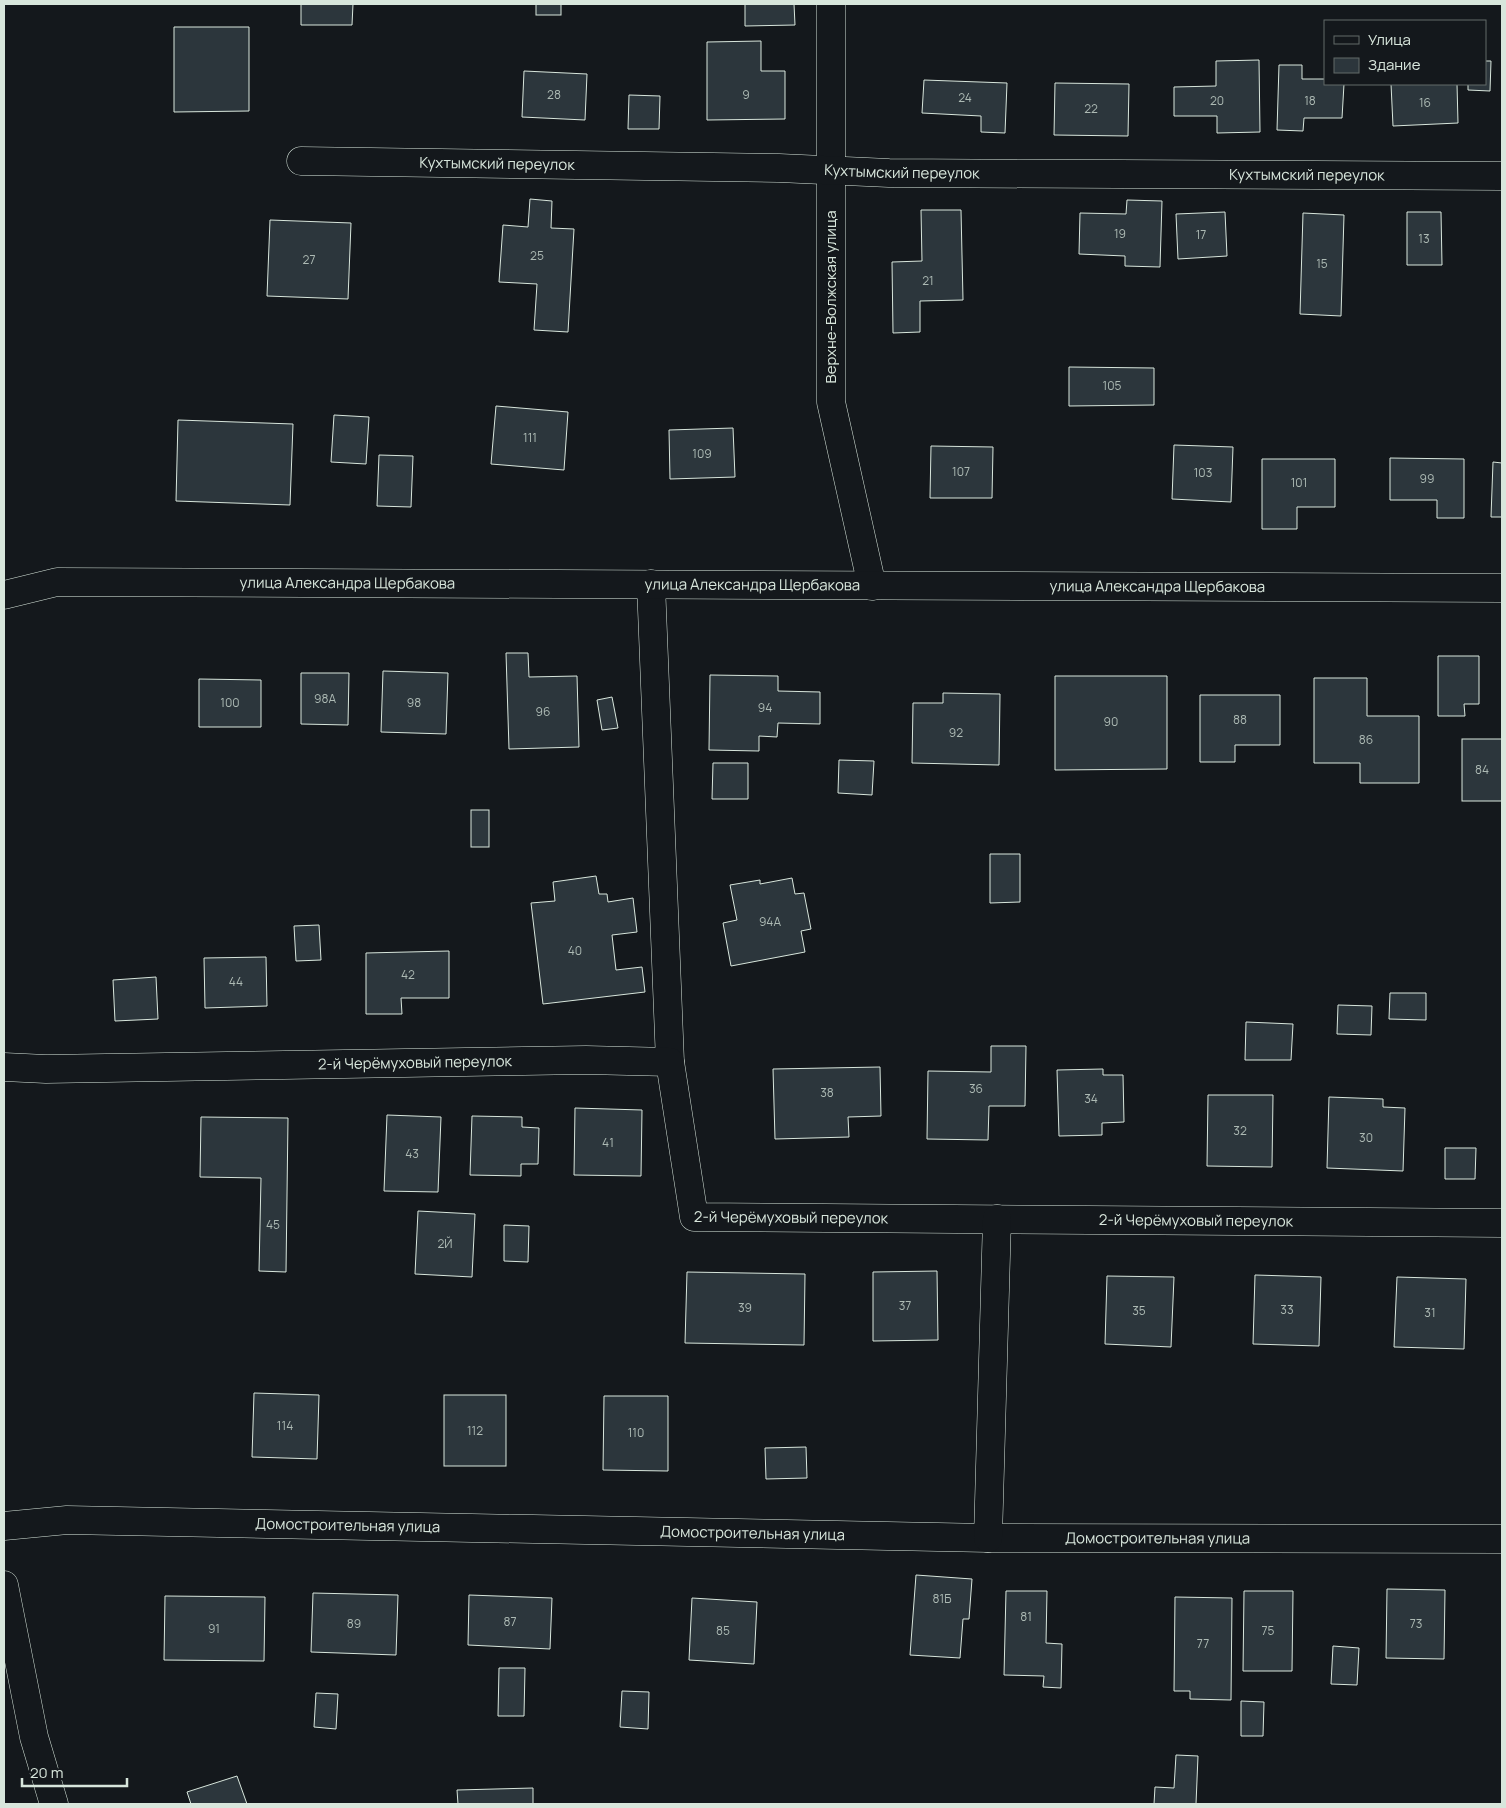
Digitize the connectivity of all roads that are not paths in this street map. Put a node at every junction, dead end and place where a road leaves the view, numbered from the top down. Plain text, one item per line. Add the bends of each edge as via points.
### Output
1 (831, 4) edge
2 (301, 161) dead end
3 (830, 171) junction
4 (1502, 176) edge
5 (650, 584) junction
6 (872, 586) junction
7 (1502, 588) edge
8 (4, 595) edge
9 (670, 1062) junction
10 (4, 1067) edge
11 (997, 1219) junction
12 (1502, 1223) edge
13 (4, 1526) edge
14 (988, 1538) junction
15 (1502, 1539) edge
16 (4, 1585) edge
17 (54, 1804) edge

1 - 3 street, Верхне-Волжская улица
2 - 3 street, Кухтымский переулок
3 - 4 street, Кухтымский переулок
3 - 6 street, Верхне-Волжская улица via 831,402
5 - 6 street, улица Александра Щербакова
5 - 8 street, улица Александра Щербакова via 57,582
5 - 9 street
6 - 7 street, улица Александра Щербакова
9 - 10 street, 2-й Черёмуховый переулок via 586,1060 46,1069
9 - 11 street, 2-й Черёмуховый переулок via 694,1218
11 - 12 street, 2-й Черёмуховый переулок
11 - 14 street
13 - 14 street, Домостроительная улица via 67,1520
14 - 15 street, Домостроительная улица
16 - 17 street via 34,1736

